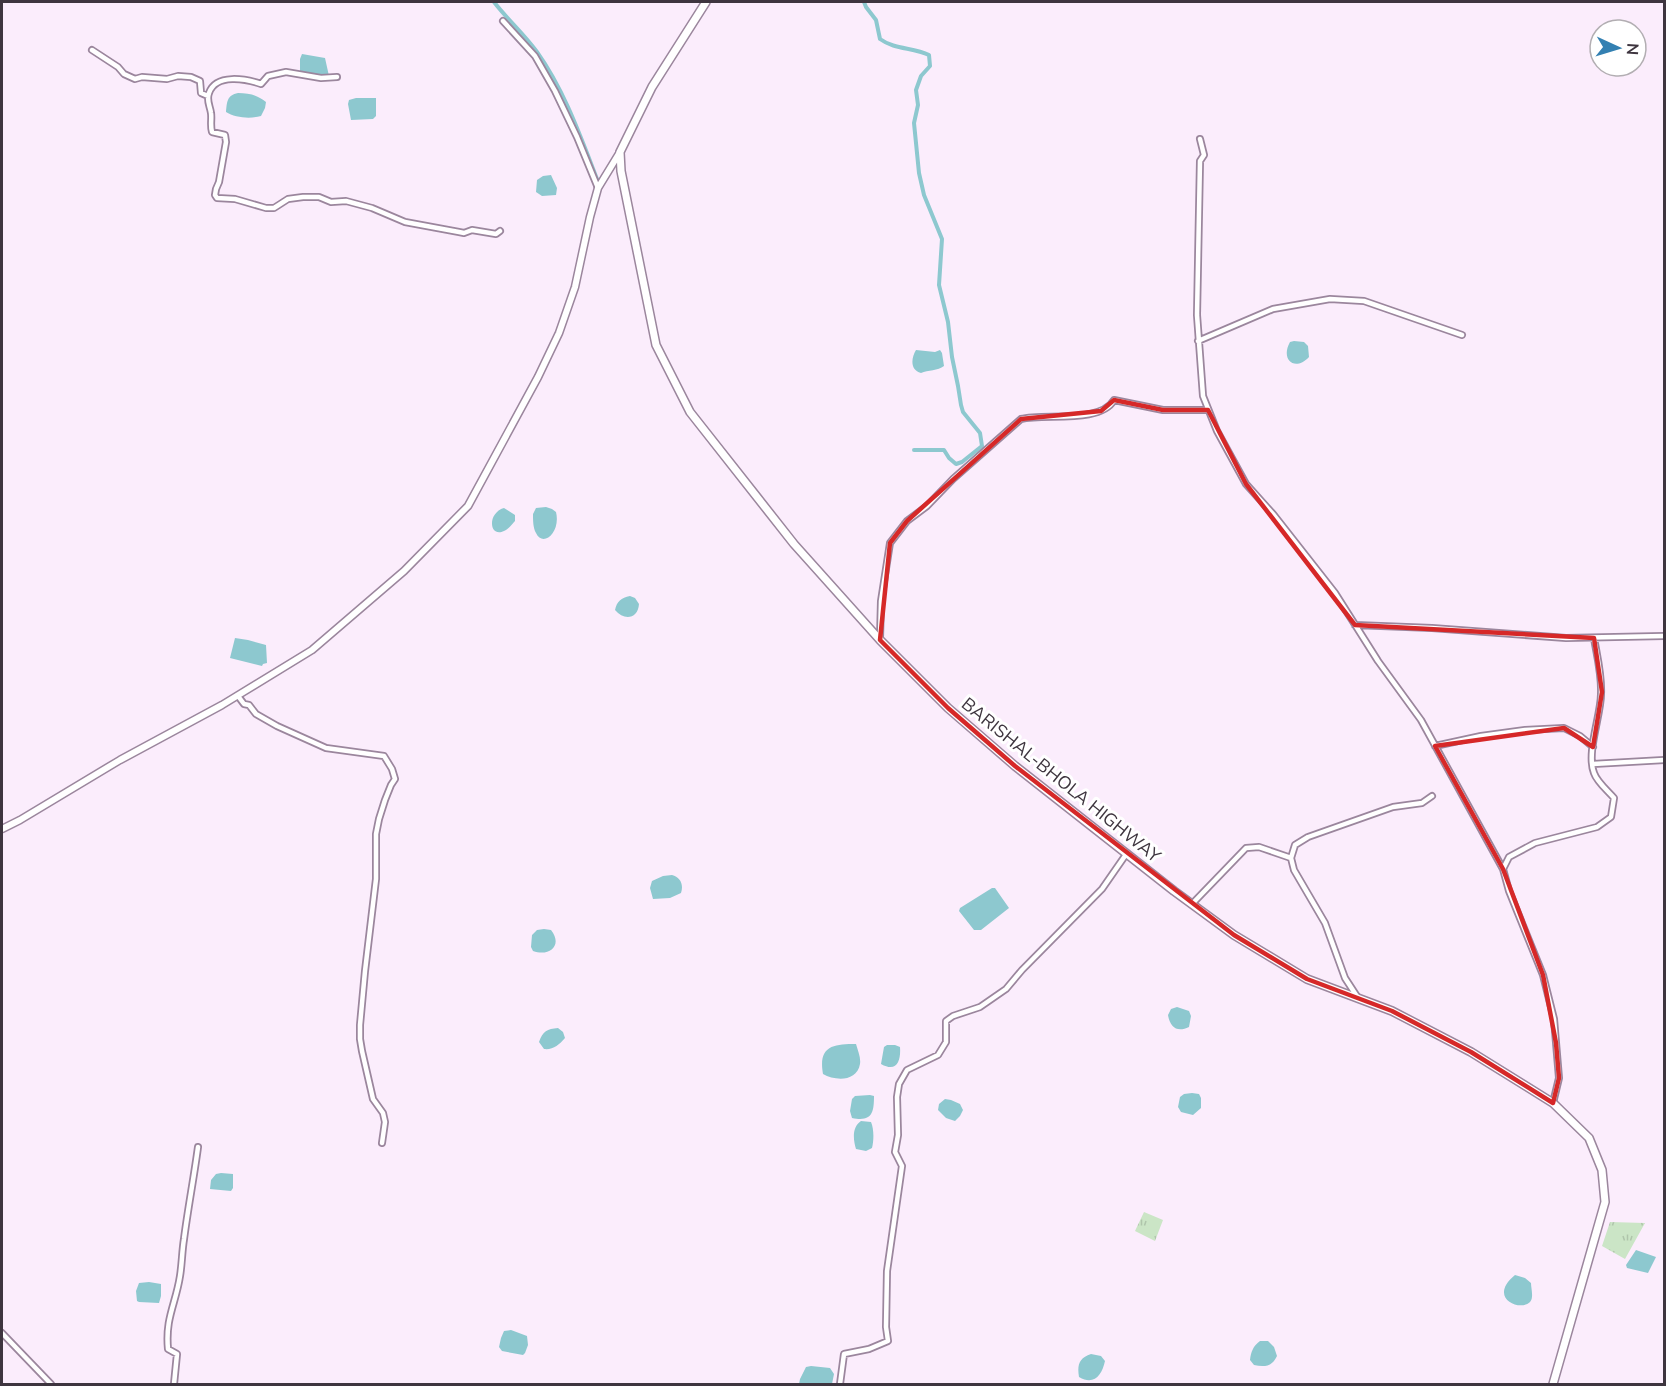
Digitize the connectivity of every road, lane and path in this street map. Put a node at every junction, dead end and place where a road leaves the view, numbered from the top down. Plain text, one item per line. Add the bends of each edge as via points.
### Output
1 (706, 2) edge
2 (503, 21) dead end
3 (92, 50) dead end
4 (337, 77) dead end
5 (208, 96) junction
6 (1200, 139) dead end
7 (620, 152) junction
8 (598, 188) junction
9 (500, 231) dead end
10 (1462, 335) dead end
11 (1198, 340) junction
12 (1208, 410) junction
13 (1355, 625) junction
14 (1665, 636) edge
15 (1594, 638) junction
16 (880, 640) junction
17 (238, 696) junction
18 (1435, 746) junction
19 (1593, 747) junction
20 (1665, 760) edge
21 (1593, 764) junction
22 (1432, 796) dead end
23 (2, 829) edge
24 (1127, 853) junction
25 (1291, 858) junction
26 (1503, 869) junction
27 (1192, 904) junction
28 (1358, 998) junction
29 (1553, 1103) junction
30 (382, 1143) dead end
31 (198, 1147) dead end
32 (2, 1333) edge
33 (51, 1384) edge
34 (174, 1384) edge
35 (840, 1384) edge
36 (1553, 1384) edge

1 - 7 highway via 652,87
2 - 8 street via 535,56 555,91
3 - 5 street via 135,80 191,77 200,81 201,93
4 - 5 street via 286,72 268,76 261,84 244,79 223,80
5 - 9 street via 210,129 225,135 226,142 217,198 271,208 288,199 319,197 372,208 405,222 464,233
6 - 11 street via 1204,155 1200,161
7 - 8 main road
7 - 16 highway, BARISHAL-BHOLA HIGHWAY via 656,345 690,412 794,544
8 - 17 main road via 575,287 559,333 468,506 404,571 327,638
10 - 11 street via 1364,301 1330,299 1273,309
11 - 12 street
12 - 13 street via 1246,484 1335,593
12 - 16 street via 1163,410 1113,400 1101,411 1021,419 907,521 890,543 881,601
13 - 15 street
13 - 18 street
14 - 15 street
15 - 19 street via 1602,692
16 - 24 highway, BARISHAL-BHOLA HIGHWAY via 948,708 1015,766
17 - 23 main road
17 - 30 street via 256,714 294,735 326,748 384,756 392,769 395,779 376,834 376,879 360,1024 373,1099 385,1122
18 - 19 street via 1481,736 1564,728
18 - 26 street
19 - 21 street
20 - 21 street
21 - 26 street via 1593,772 1614,798 1611,817 1597,827 1535,843 1509,857
22 - 25 street via 1422,803 1393,807 1308,837 1296,845
24 - 27 highway, BARISHAL-BHOLA HIGHWAY
24 - 35 street via 1102,889 1006,989 980,1007 946,1021 946,1042 938,1055 907,1070 899,1084 896,1152 903,1166 887,1271 888,1341 844,1354
25 - 27 street via 1259,847 1246,848
25 - 28 street via 1325,923 1345,978
26 - 29 street via 1543,975 1554,1019 1559,1078
27 - 28 highway, BARISHAL-BHOLA HIGHWAY via 1234,935 1307,979
28 - 29 highway, BARISHAL-BHOLA HIGHWAY via 1471,1052
29 - 36 highway, BARISHAL-BHOLA HIGHWAY via 1589,1138 1602,1170 1605,1202
31 - 34 street via 180,1276 166,1335 168,1349 177,1354
32 - 33 street

